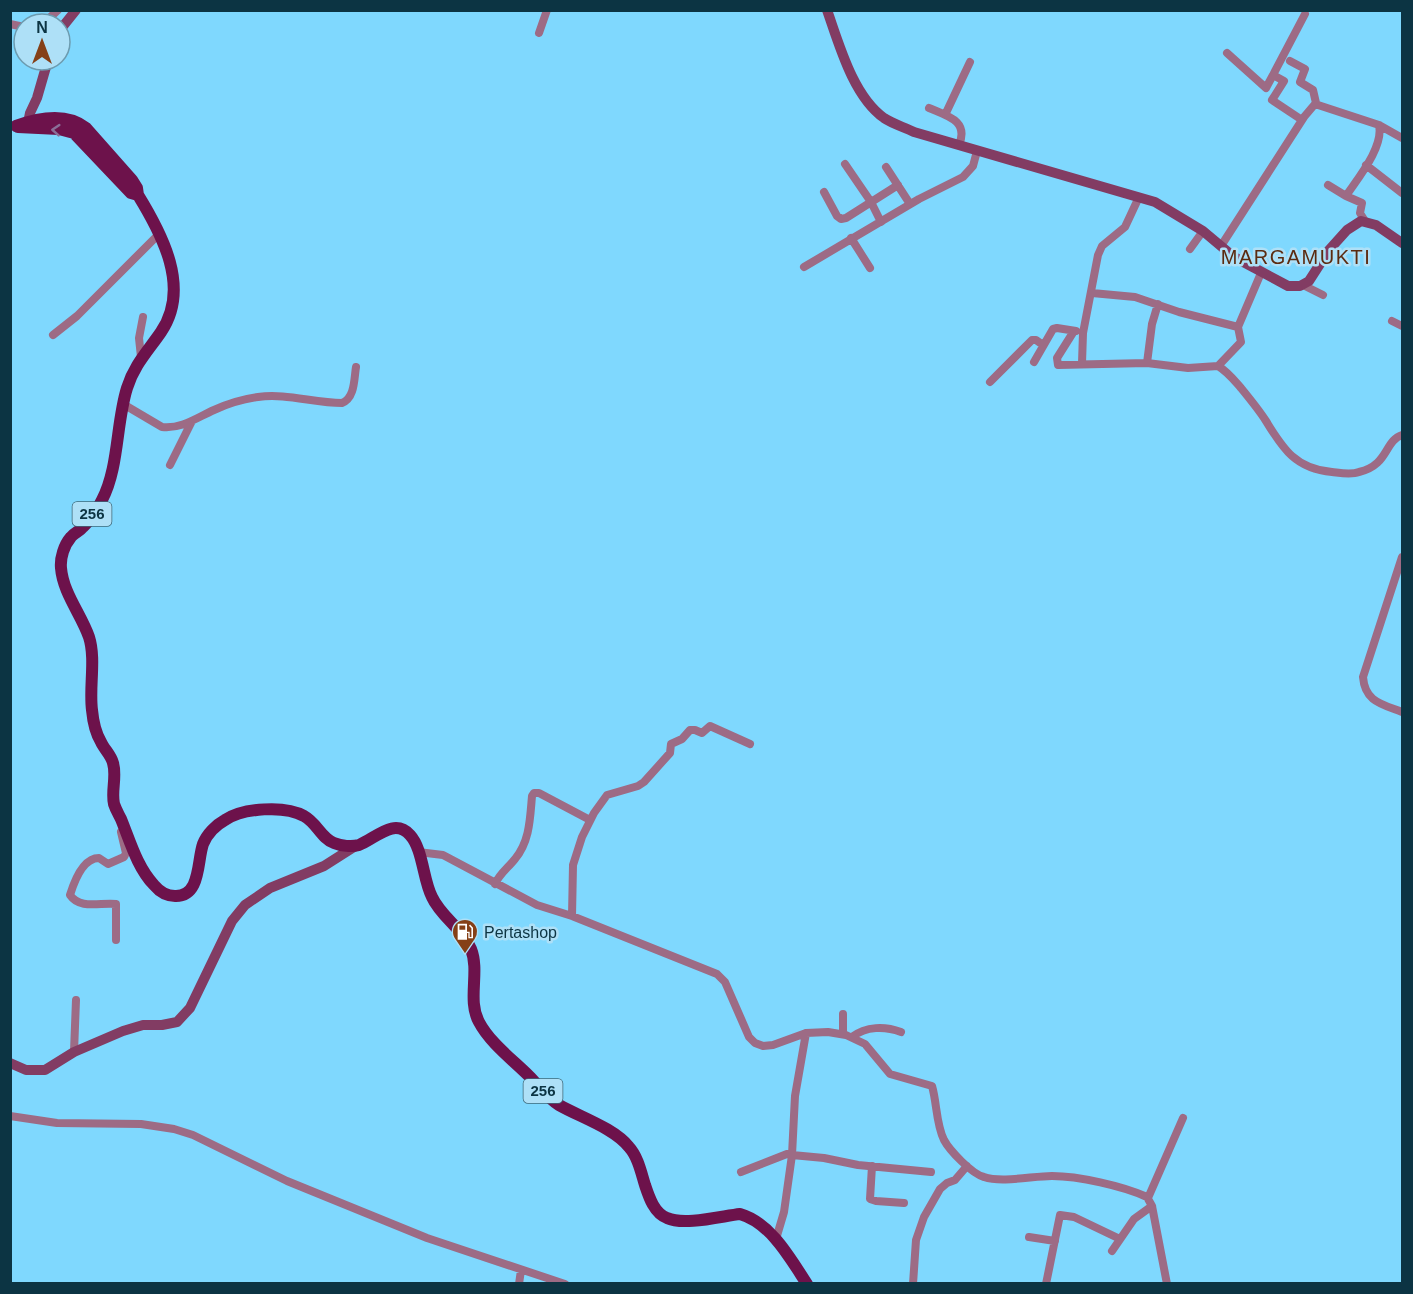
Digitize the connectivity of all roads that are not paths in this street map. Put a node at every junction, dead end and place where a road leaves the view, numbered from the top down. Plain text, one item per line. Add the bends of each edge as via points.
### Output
1 (547, 10) edge
2 (827, 10) edge
3 (1305, 14) dead end
4 (539, 33) dead end
5 (1227, 53) dead end
6 (1290, 61) dead end
7 (970, 62) dead end
8 (45, 72) edge
9 (1273, 75) junction
10 (1316, 104) junction
11 (929, 108) dead end
12 (945, 115) junction
13 (1302, 120) junction
14 (17, 124) edge
15 (1379, 125) junction
16 (86, 137) junction
17 (1402, 138) edge
18 (959, 145) junction
19 (977, 151) junction
20 (845, 164) dead end
21 (1366, 165) junction
22 (886, 168) dead end
23 (898, 185) junction
24 (1328, 185) dead end
25 (824, 192) dead end
26 (1402, 193) edge
27 (1138, 196) junction
28 (1346, 196) junction
29 (871, 202) junction
30 (910, 204) junction
31 (1365, 221) junction
32 (881, 222) junction
33 (1203, 231) junction
34 (160, 233) junction
35 (851, 238) junction
36 (1402, 243) edge
37 (1221, 246) junction
38 (1190, 249) dead end
39 (804, 267) dead end
40 (870, 268) dead end
41 (1261, 273) junction
42 (1303, 285) junction
43 (1092, 293) junction
44 (1323, 295) dead end
45 (1158, 304) junction
46 (143, 317) dead end
47 (1392, 321) dead end
48 (1402, 326) edge
49 (1238, 327) junction
50 (1074, 331) junction
51 (1083, 333) junction
52 (52, 335) dead end
53 (1043, 345) junction
54 (141, 357) junction
55 (1034, 362) dead end
56 (1082, 363) junction
57 (1147, 363) junction
58 (1218, 366) junction
59 (356, 367) dead end
60 (990, 382) dead end
61 (123, 404) junction
62 (192, 421) junction
63 (1402, 435) edge
64 (170, 465) dead end
65 (1402, 558) edge
66 (1401, 570) edge
67 (1402, 712) edge
68 (750, 744) dead end
69 (592, 817) junction
70 (120, 818) junction
71 (333, 843) junction
72 (357, 845) junction
73 (418, 852) junction
74 (324, 866) junction
75 (495, 884) junction
76 (572, 916) junction
77 (116, 940) dead end
78 (76, 1000) dead end
79 (843, 1014) dead end
80 (901, 1032) dead end
81 (806, 1033) junction
82 (843, 1034) junction
83 (852, 1037) junction
84 (75, 1052) junction
85 (10, 1063) edge
86 (10, 1116) edge
87 (1183, 1118) dead end
88 (792, 1154) junction
89 (872, 1166) junction
90 (967, 1166) junction
91 (741, 1172) dead end
92 (931, 1172) dead end
93 (1148, 1198) junction
94 (904, 1203) dead end
95 (1152, 1206) junction
96 (1029, 1237) dead end
97 (776, 1239) junction
98 (1120, 1239) junction
99 (1055, 1241) junction
100 (1112, 1251) dead end
101 (521, 1270) junction
102 (519, 1284) edge
103 (565, 1284) edge
104 (807, 1284) edge
105 (913, 1284) edge
106 (1046, 1284) edge
107 (1167, 1284) edge

1 - 4 street
2 - 18 street via 849,70 880,115 914,132
3 - 9 street
5 - 9 street via 1266,88
6 - 10 street via 1305,69 1300,82 1313,90
7 - 12 street
8 - 14 street via 38,95
9 - 13 street via 1284,81 1272,100
10 - 13 street
10 - 15 street
11 - 12 street
12 - 18 street via 962,130
13 - 37 street
16 -> 14 main road, 256
14 - 16 main road, 256 via 57,118 79,123
15 - 17 street
15 - 21 street via 1380,138
16 - 34 main road, 256 via 106,160 132,180
18 - 19 street
19 - 27 street
19 - 30 street via 973,166 963,177
20 - 29 street
21 - 26 street
21 - 28 street
22 - 23 street
23 - 29 street
23 - 30 street
24 - 28 street
25 - 29 street via 842,219
27 - 33 street
27 - 43 street via 1125,227 1100,250
28 - 31 street via 1362,203 1360,212
29 - 32 street
30 - 32 street
31 - 36 street
31 - 42 street via 1347,230
32 - 35 street
33 - 37 street
33 - 38 street
34 - 52 street via 75,318
34 - 54 main road, 256 via 172,274 171,314
35 - 39 street
35 - 40 street
37 - 41 street
41 - 42 street via 1288,286
41 - 49 street
42 - 44 street
43 - 45 street via 1135,297
43 - 51 street
45 - 49 street
45 - 57 street
46 - 54 street
47 - 48 street
49 - 58 street via 1241,342
50 - 51 street
50 - 53 street via 1053,329
50 - 56 street via 1056,363
51 - 56 street
53 - 55 street
53 - 60 street via 1032,340
54 - 61 main road, 256
56 - 57 street
57 - 58 street via 1188,368
58 - 63 street via 1232,376 1280,445 1314,468 1360,472 1382,461
59 - 62 street via 352,394 345,402 260,397 214,410
61 - 62 street via 162,427 175,428
61 - 70 main road, 256 via 102,500 83,528 70,537 61,568 90,639 94,726 113,764 113,799
62 - 64 street
65 - 66 street
66 - 67 street via 1363,677 1370,696
68 - 69 street via 710,726 702,733 690,730 671,744 669,753 644,782 607,795
69 - 75 street via 534,793 526,837 518,855
69 - 76 street via 573,865
70 - 71 main road, 256 via 150,881 171,896 189,892 207,836 236,814 255,810 300,814
70 - 77 street via 125,856 108,864 99,858 91,859 76,877 70,895 84,904 116,904
71 - 72 main road
71 - 74 street
72 - 73 main road, 256 via 388,829 402,829 411,836
72 - 74 street
73 - 75 street via 443,855
73 - 97 main road, 256 via 430,895 472,951 477,1019 496,1044 551,1099 628,1145 649,1197 666,1218 687,1220 740,1214 758,1221
74 - 84 street via 270,888 245,905 232,921 183,1017 171,1024 135,1027
75 - 76 street via 537,905
76 - 81 street via 717,974 725,982 755,1043 773,1045
78 - 84 street
79 - 82 street
80 - 83 street via 877,1027 858,1031
81 - 82 street
81 - 88 street via 795,1096
82 - 83 street
83 - 90 street via 865,1044 890,1074 932,1086 943,1137
84 - 85 street via 45,1070 26,1070
86 - 101 street via 57,1123 146,1124 184,1132 304,1188 427,1238
87 - 93 street
88 - 89 street
88 - 91 street
88 - 97 street
89 - 92 street
89 - 94 street via 870,1199
90 - 93 street via 986,1178 1073,1178
90 - 105 street via 940,1189 918,1231
93 - 95 street
95 - 98 street via 1134,1219
95 - 107 street
96 - 99 street
97 - 104 main road, 256
98 - 99 street via 1063,1214 1058,1217
98 - 100 street
99 - 106 street
101 - 102 street
101 - 103 street

